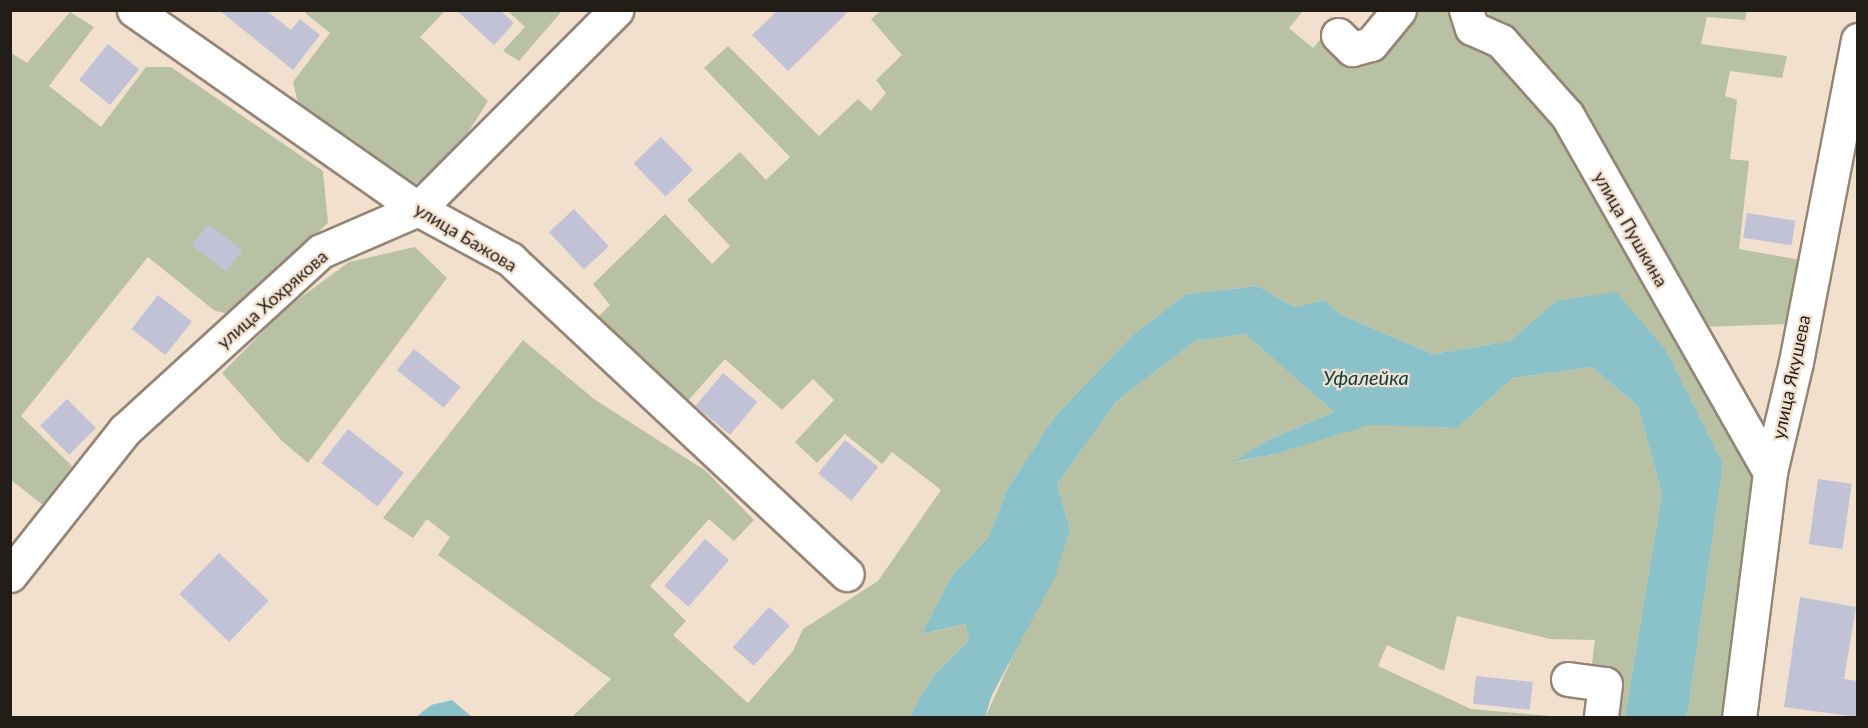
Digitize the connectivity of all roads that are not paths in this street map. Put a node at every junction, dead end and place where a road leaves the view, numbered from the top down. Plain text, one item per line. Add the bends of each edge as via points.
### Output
1 (134, 10) edge
2 (616, 10) edge
3 (1399, 10) edge
4 (1466, 10) edge
5 (1338, 35) dead end
6 (1857, 40) edge
7 (417, 209) junction
8 (1770, 472) junction
9 (847, 574) dead end
10 (10, 575) edge
11 (1568, 679) dead end
12 (1601, 717) edge
13 (1739, 717) edge

1 - 7 street, улица Бажова
2 - 7 street, улица Хохрякова
3 - 5 street via 1371,44 1352,49
4 - 8 street, улица Пушкина via 1472,28 1501,41 1567,115
6 - 8 street, улица Якушева via 1796,362
7 - 9 street, улица Бажова via 510,259
7 - 10 street, улица Хохрякова via 321,251 125,430
8 - 13 street, улица Якушева
11 - 12 street via 1605,684

